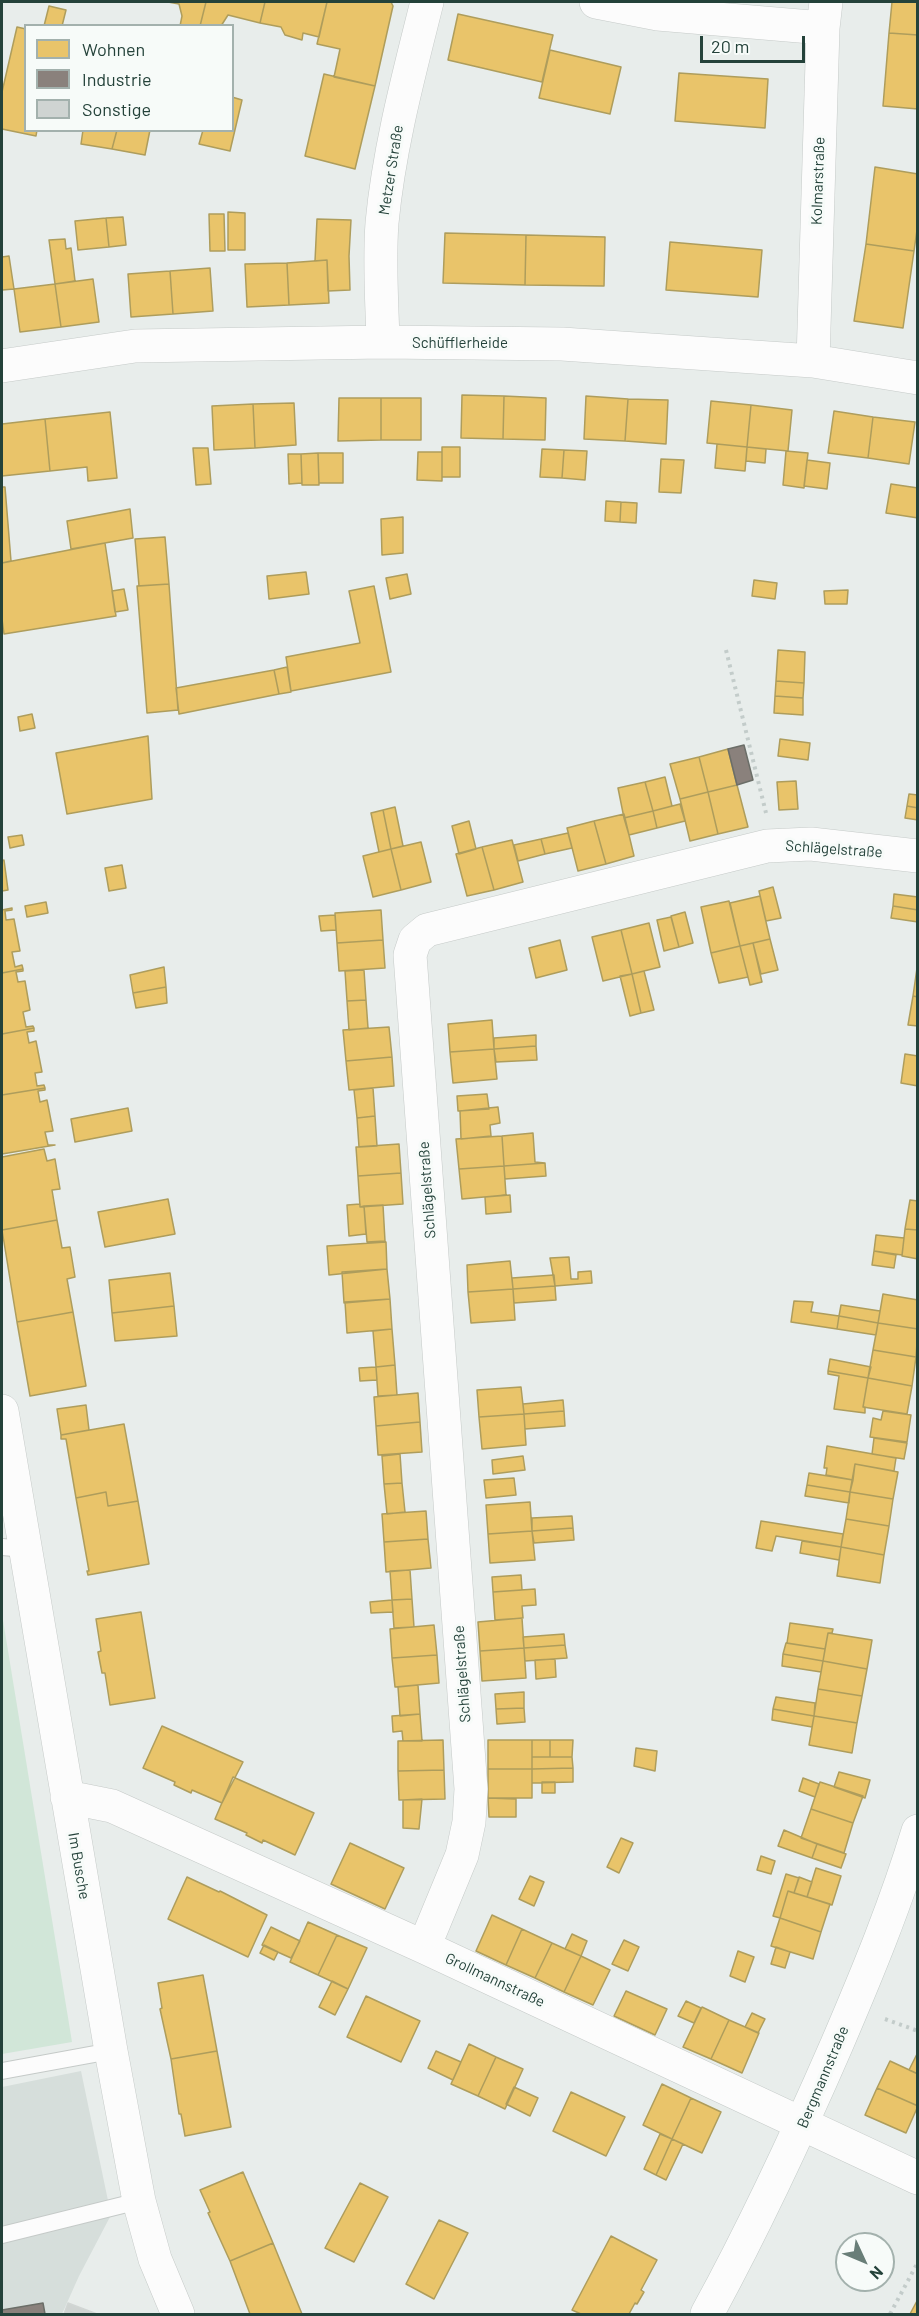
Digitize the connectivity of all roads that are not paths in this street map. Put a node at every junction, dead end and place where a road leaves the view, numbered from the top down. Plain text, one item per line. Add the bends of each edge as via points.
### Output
1 (427, 2) edge
2 (596, 2) edge
3 (825, 15) edge
4 (382, 342) junction
5 (813, 361) junction
6 (2, 366) edge
7 (918, 378) edge
8 (918, 856) edge
9 (2, 1411) edge
10 (14, 1548) edge
11 (67, 1797) junction
12 (918, 1831) edge
13 (424, 1947) junction
14 (111, 2051) junction
15 (2, 2071) edge
16 (803, 2124) junction
17 (918, 2178) edge
18 (139, 2201) junction
19 (2, 2235) edge
20 (178, 2314) edge
21 (707, 2314) edge

1 - 4 street, Metzer Straße via 392,149 382,221
2 - 3 street via 658,14
3 - 5 street, Kolmarstraße
4 - 5 street, Schüfflerheide via 562,344
4 - 6 street, Schüfflerheide via 135,345
5 - 7 street, Schüfflerheide
8 - 13 street, Schlägelstraße via 811,844 774,846 428,930 415,940 410,955 471,1789 462,1855
9 - 10 street, Im Busche
10 - 11 street, Im Busche
11 - 13 street, Grollmannstraße via 112,1806
11 - 14 street, Im Busche
12 - 16 street, Bergmannstraße via 874,1959
13 - 16 street, Grollmannstraße
14 - 15 lane
14 - 18 street, Im Busche
16 - 17 street, Grollmannstraße
16 - 21 street, Bergmannstraße via 759,2218
18 - 19 lane
18 - 20 street, Im Busche via 155,2259

